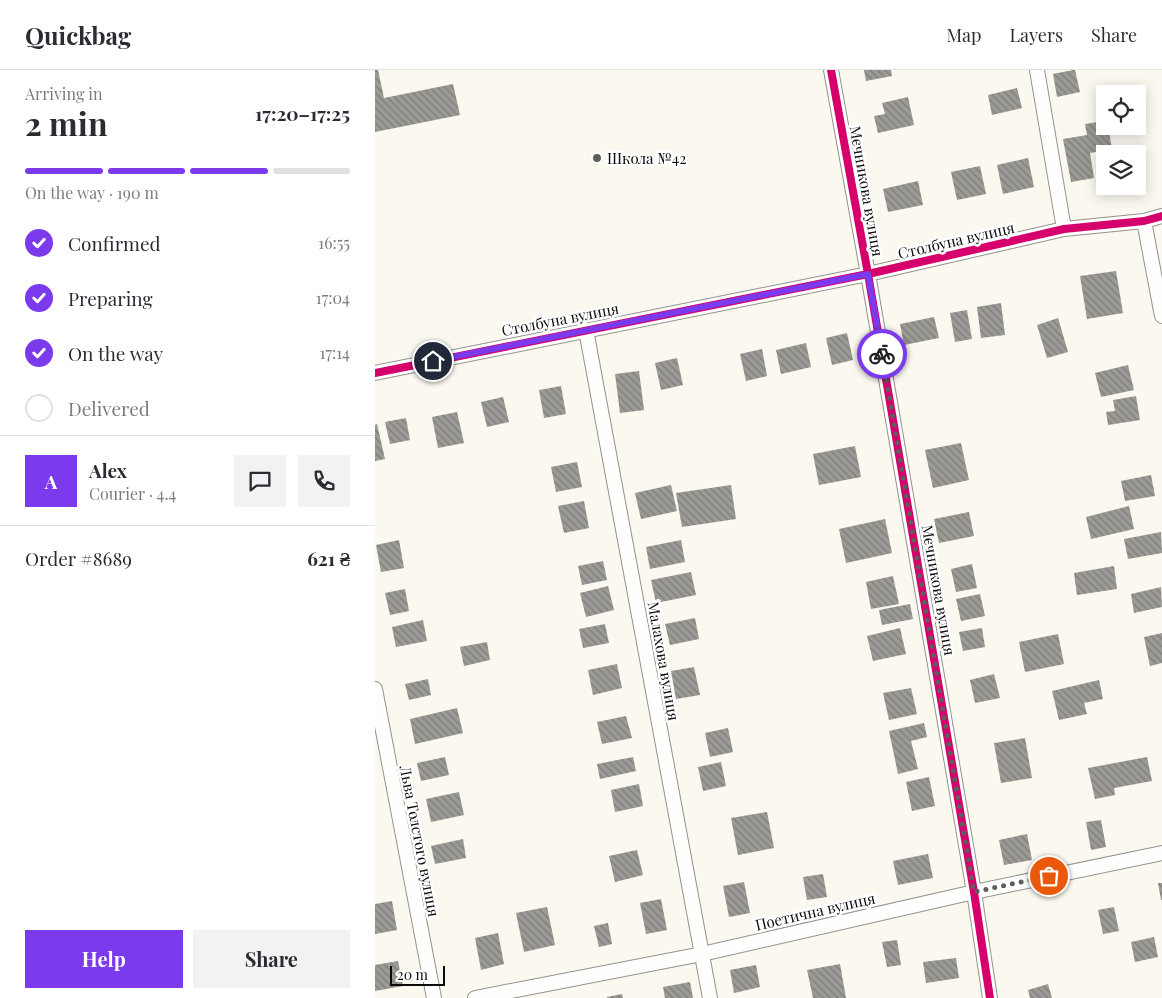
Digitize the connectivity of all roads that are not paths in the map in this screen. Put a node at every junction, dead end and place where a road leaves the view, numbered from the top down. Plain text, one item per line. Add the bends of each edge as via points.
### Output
1 (831, 70) edge
2 (1037, 70) edge
3 (1162, 216) edge
4 (1144, 221) junction
5 (1064, 229) junction
6 (868, 274) junction
7 (1162, 316) edge
8 (586, 330) junction
9 (375, 373) edge
10 (375, 689) edge
11 (1162, 853) edge
12 (974, 892) junction
13 (702, 954) junction
14 (434, 998) edge
15 (475, 998) edge
16 (710, 998) edge
17 (990, 998) edge

1 - 6 street, Мєчникова вулиця
2 - 5 street
3 - 4 street, Столбуна вулиця
4 - 5 street, Столбуна вулиця
4 - 7 street
5 - 6 street, Столбуна вулиця
6 - 8 street, Столбуна вулиця
6 - 12 street, Мєчникова вулиця
8 - 9 street, Столбуна вулиця
8 - 13 street, Малахова вулиця
10 - 14 street, Льва Толстого вулиця
11 - 12 street, Поетична вулиця
12 - 13 street, Поетична вулиця
12 - 17 street, Мєчникова вулиця
13 - 15 street, Поетична вулиця
13 - 16 street, Малахова вулиця

